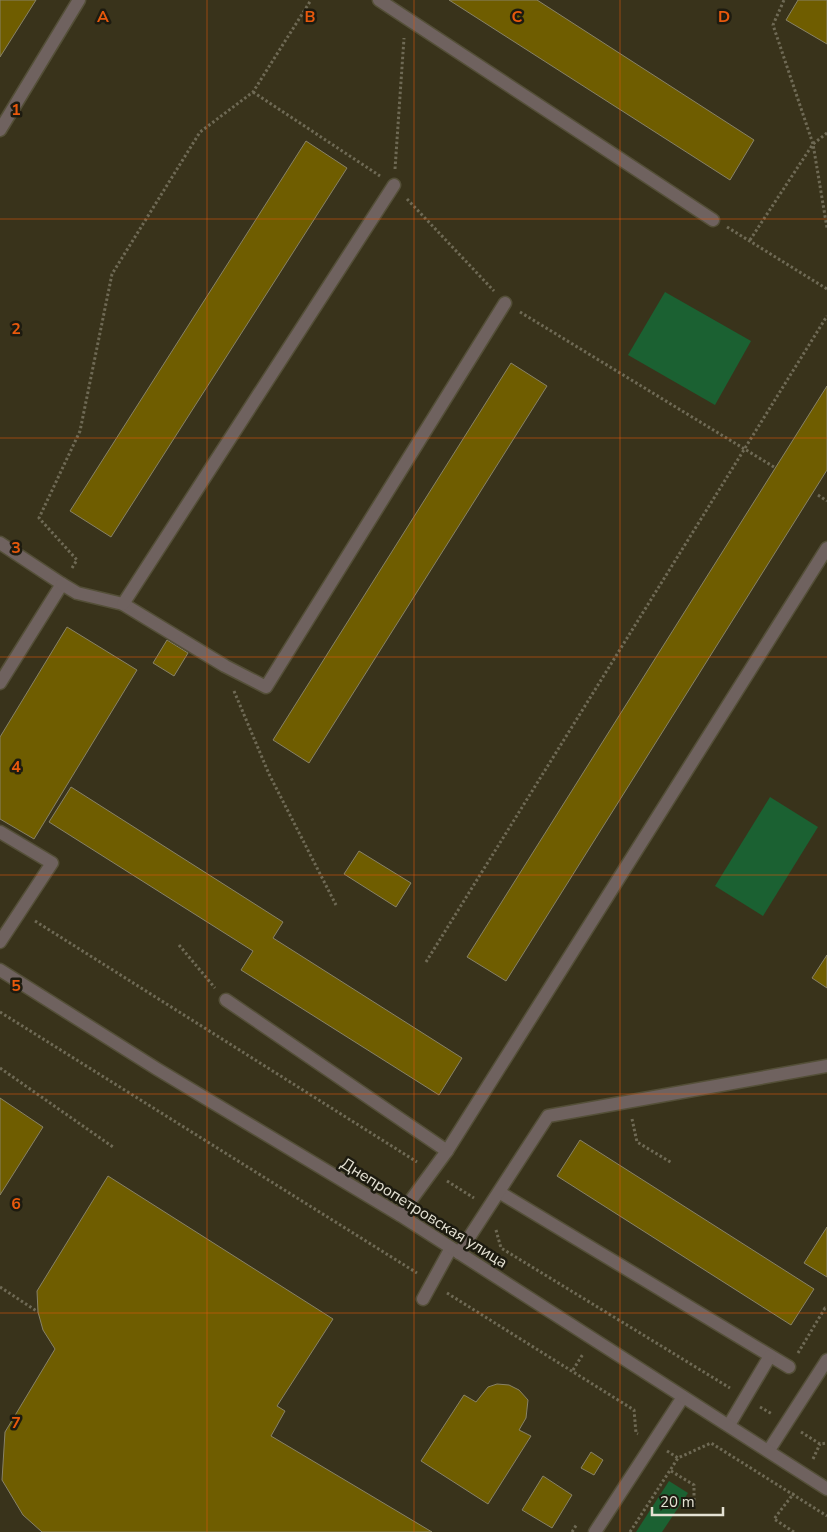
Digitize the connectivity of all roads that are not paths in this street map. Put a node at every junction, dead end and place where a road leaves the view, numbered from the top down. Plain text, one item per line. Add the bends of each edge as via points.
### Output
1 (79, 0) edge
2 (380, 0) edge
3 (0, 130) edge
4 (394, 185) road end
5 (714, 220) road end
6 (505, 302) road end
7 (0, 543) edge
8 (827, 548) edge
9 (62, 584) junction
10 (123, 604) junction
11 (0, 683) edge
12 (0, 832) edge
13 (0, 942) edge
14 (0, 970) edge
15 (226, 1000) road end
16 (827, 1066) edge
17 (447, 1151) junction
18 (499, 1192) junction
19 (400, 1215) junction
20 (455, 1251) junction
21 (422, 1299) dead end
22 (770, 1356) junction
23 (827, 1360) edge
24 (788, 1367) road end
25 (823, 1376) edge
26 (682, 1397) junction
27 (729, 1425) junction
28 (769, 1450) junction
29 (827, 1489) edge
30 (595, 1532) edge

1 - 3 street
2 - 5 street
4 - 10 street
6 - 10 street via 266,687
7 - 9 street
8 - 17 street
9 - 10 street via 77,594
9 - 11 street
12 - 13 street via 52,863
14 - 19 street, Днепропетровская улица
15 - 17 street
16 - 18 street via 548,1116
17 - 19 street
18 - 20 street
18 - 22 street
19 - 20 street, Днепропетровская улица
20 - 21 street
20 - 26 street, Днепропетровская улица
22 - 24 street
22 - 27 street
23 - 25 street
25 - 28 street
26 - 27 street, Днепропетровская улица
26 - 30 street
27 - 28 street, Днепропетровская улица
28 - 29 street, Днепропетровская улица

